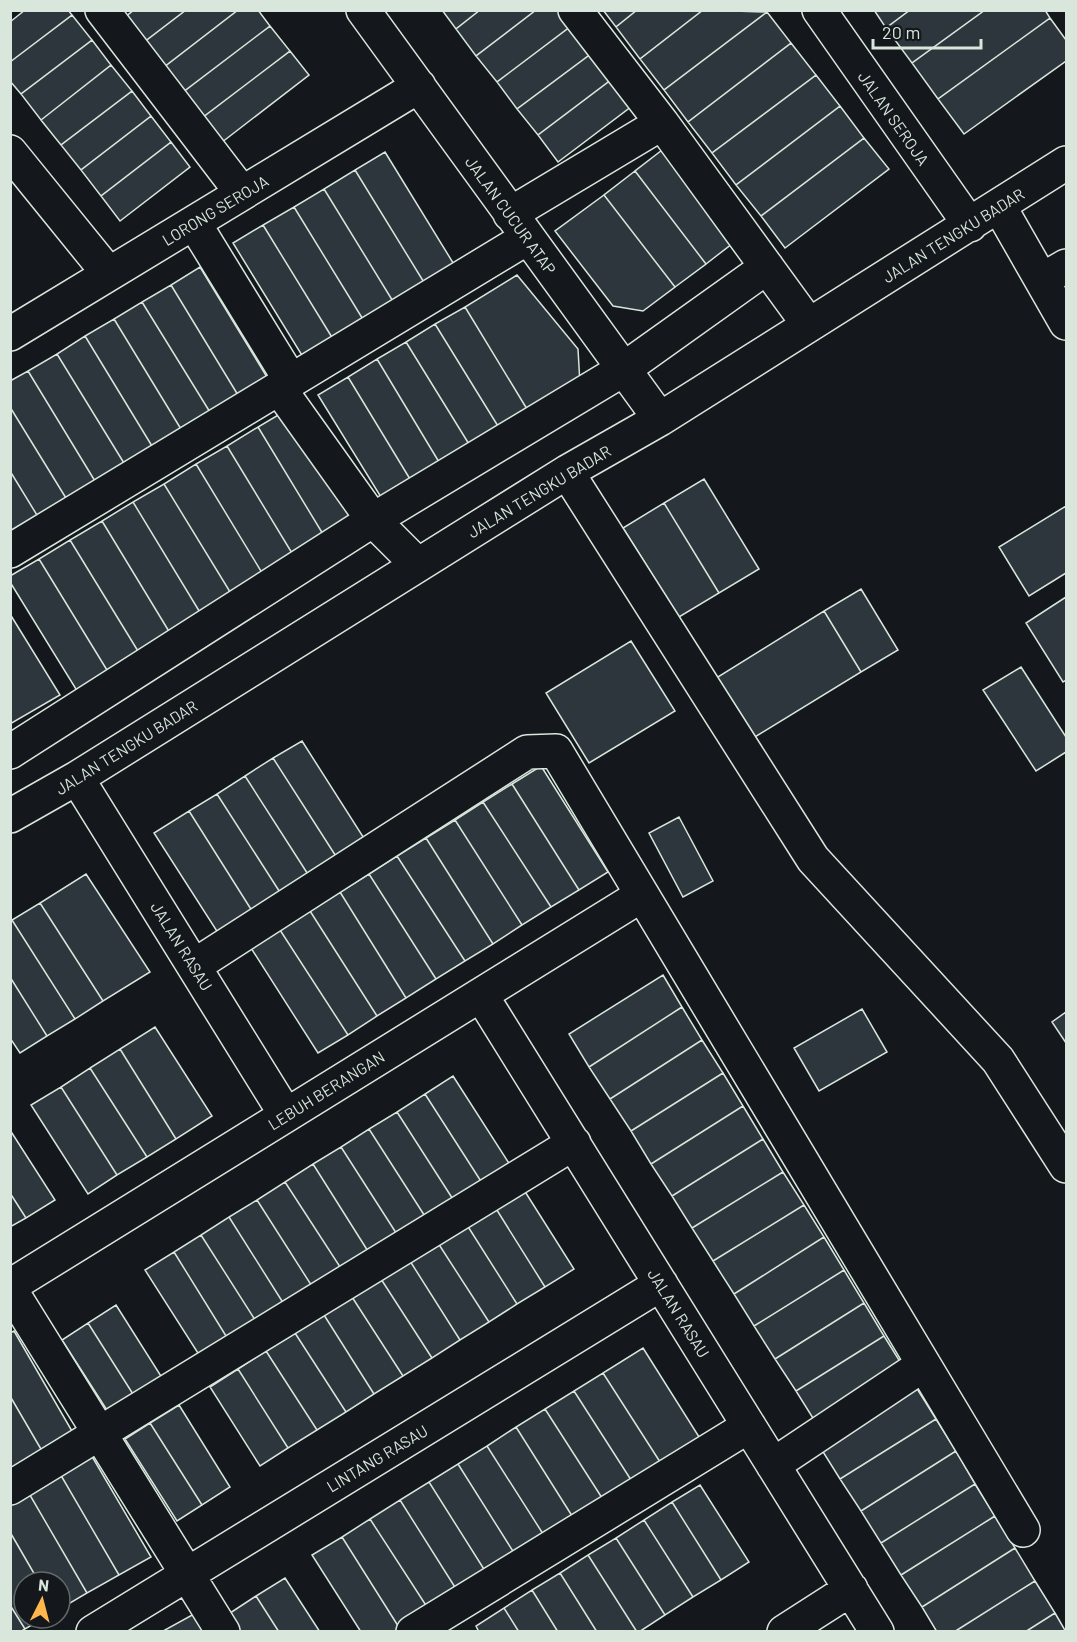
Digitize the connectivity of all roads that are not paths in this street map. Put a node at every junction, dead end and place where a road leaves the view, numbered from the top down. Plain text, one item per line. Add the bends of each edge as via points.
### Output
1 (102, 10) edge
2 (363, 10) edge
3 (575, 10) edge
4 (819, 10) edge
5 (419, 86) junction
6 (662, 123) junction
7 (10, 152) edge
8 (1066, 163) edge
9 (242, 193) junction
10 (999, 206) junction
11 (194, 223) junction
12 (970, 225) junction
13 (519, 226) junction
14 (767, 267) junction
15 (1054, 273) edge
16 (109, 274) junction
17 (1066, 323) edge
18 (809, 325) junction
19 (10, 334) edge
20 (624, 369) junction
21 (285, 384) junction
22 (660, 419) junction
23 (567, 472) junction
24 (373, 520) junction
25 (10, 551) edge
26 (418, 565) junction
27 (10, 752) edge
28 (77, 778) junction
29 (10, 816) edge
30 (642, 895) junction
31 (194, 966) junction
32 (481, 995) junction
33 (286, 1115) junction
34 (574, 1143) junction
35 (1066, 1166) edge
36 (661, 1284) junction
37 (10, 1287) edge
38 (923, 1365) junction
39 (749, 1426) junction
40 (100, 1433) junction
41 (773, 1465) junction
42 (10, 1488) edge
43 (1023, 1530) dead end
44 (187, 1574) junction
45 (851, 1589) junction
46 (93, 1632) edge
47 (223, 1632) edge
48 (413, 1632) edge
49 (784, 1632) edge
50 (877, 1632) edge

1 - 9 street
2 - 5 street, JALAN CUCUR ATAP
3 - 6 street
4 - 12 street, JALAN SEROJA
5 - 9 street, LORONG SEROJA
5 - 13 street, JALAN CUCUR ATAP
6 - 13 street
6 - 14 street
7 - 16 street
8 - 10 street, JALAN TENGKU BADAR
9 - 11 street, LORONG SEROJA
10 - 12 street, JALAN TENGKU BADAR
10 - 15 street
11 - 16 street, LORONG SEROJA
11 - 21 street
12 - 18 street, JALAN TENGKU BADAR
13 - 20 street, JALAN CUCUR ATAP
13 - 21 street
14 - 18 street
14 - 20 street
15 - 17 street
16 - 19 street, LORONG SEROJA
18 - 22 street, JALAN TENGKU BADAR
20 - 22 street, JALAN CUCUR ATAP
20 - 24 street
21 - 24 street
21 - 25 street
22 - 23 street, JALAN TENGKU BADAR
23 - 26 street, JALAN TENGKU BADAR
23 - 35 street via 813,859 998,1060
24 - 26 street
24 - 27 street
26 - 28 street, JALAN TENGKU BADAR
28 - 29 street, JALAN TENGKU BADAR
28 - 31 street, JALAN RASAU
30 - 31 street via 555,751 527,752
30 - 32 street, LEBUH BERANGAN
30 - 38 street
31 - 33 street, JALAN RASAU
32 - 33 street, LEBUH BERANGAN
32 - 34 street, JALAN RASAU
33 - 37 street, LEBUH BERANGAN
34 - 36 street, JALAN RASAU
34 - 40 street
36 - 39 street, JALAN RASAU
36 - 44 street, LINTANG RASAU
37 - 40 street
38 - 41 street
38 - 43 street
39 - 41 street, JALAN RASAU
39 - 48 street
40 - 42 street
40 - 44 street
41 - 45 street, JALAN RASAU
44 - 46 street, LINTANG RASAU
44 - 47 street
45 - 49 street
45 - 50 street, JALAN RASAU

